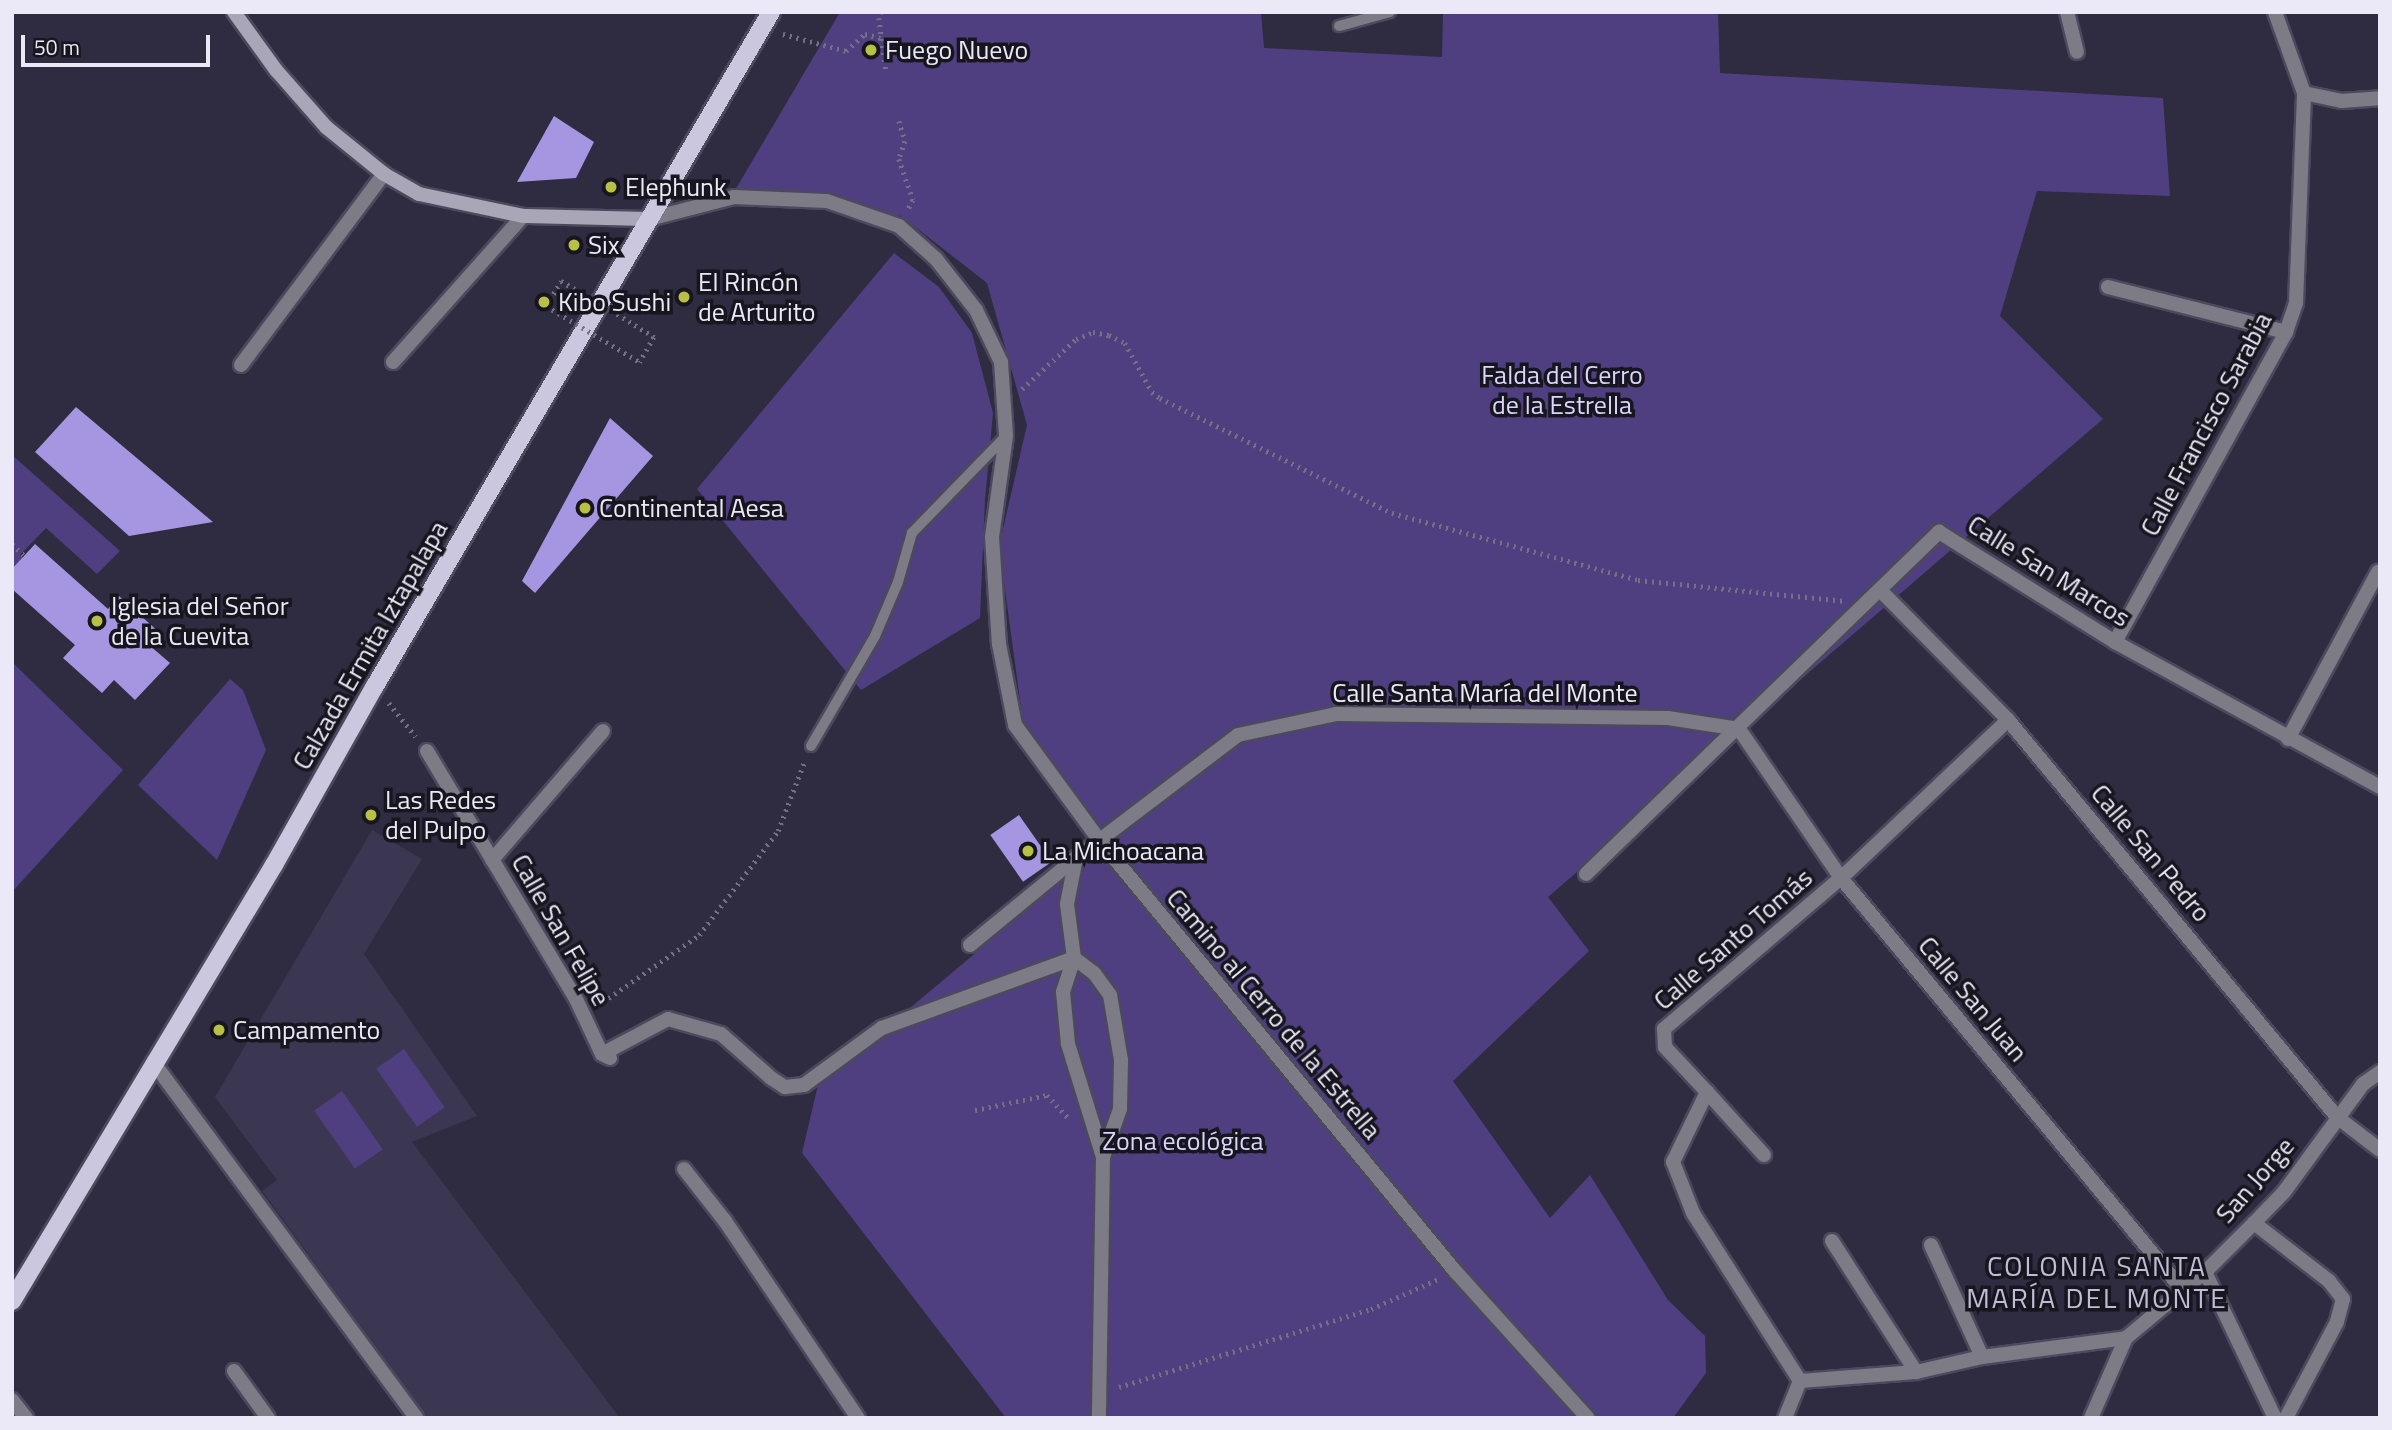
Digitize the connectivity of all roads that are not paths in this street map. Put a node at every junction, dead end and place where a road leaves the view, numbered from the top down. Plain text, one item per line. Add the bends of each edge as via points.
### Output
1 (234, 12) edge
2 (1390, 12) edge
3 (2067, 12) edge
4 (2275, 12) edge
5 (766, 20) edge
6 (1339, 26) dead end
7 (2077, 52) dead end
8 (2304, 93) junction
9 (2380, 97) edge
10 (384, 174) junction
11 (523, 216) junction
12 (649, 219) junction
13 (2108, 287) dead end
14 (2286, 332) junction
15 (393, 362) dead end
16 (241, 365) dead end
17 (1006, 436) junction
18 (2378, 572) edge
19 (1881, 591) junction
20 (2115, 642) junction
21 (2008, 720) junction
22 (1739, 729) junction
23 (603, 731) dead end
24 (2288, 739) junction
25 (811, 746) road end
26 (427, 751) road end
27 (2380, 787) edge
28 (1100, 841) junction
29 (1076, 858) junction
30 (492, 860) junction
31 (1586, 874) dead end
32 (1840, 878) junction
33 (970, 945) dead end
34 (1074, 958) junction
35 (153, 1062) junction
36 (2380, 1072) edge
37 (1707, 1092) junction
38 (2337, 1117) junction
39 (2380, 1150) edge
40 (1763, 1155) dead end
41 (1103, 1157) junction
42 (684, 1169) dead end
43 (2254, 1223) junction
44 (1832, 1241) dead end
45 (1931, 1245) dead end
46 (2205, 1272) junction
47 (2182, 1289) junction
48 (12, 1301) edge
49 (2126, 1338) junction
50 (1982, 1357) junction
51 (234, 1371) dead end
52 (1916, 1372) junction
53 (1800, 1381) junction
54 (12, 1400) edge
55 (26, 1418) edge
56 (268, 1418) edge
57 (416, 1418) edge
58 (858, 1418) edge
59 (1099, 1418) edge
60 (1587, 1418) edge
61 (1785, 1418) edge
62 (2091, 1418) edge
63 (2274, 1418) edge
64 (2287, 1418) edge

1 - 10 street via 326,127
2 - 6 lane
3 - 7 street
4 - 8 street, Calle Francisco Sarabia
5 - 12 main road, Calzada Ermita Iztapalapa
8 - 9 street via 2341,101
8 - 14 street, Calle Francisco Sarabia via 2296,303
10 - 11 street via 419,194
10 - 16 street
11 - 12 street
11 - 15 street
12 - 17 street, Camino al Cerro de la Estrella via 734,197 827,201 899,226 936,259 976,310 1001,362
12 - 35 main road, Calzada Ermita Iztapalapa via 274,865
13 - 14 street
14 - 20 street, Calle Francisco Sarabia
17 - 25 lane via 912,533 875,636
17 - 28 street, Camino al Cerro de la Estrella via 992,537 999,644 1015,725
18 - 24 street
19 - 20 street, Calle San Marcos via 1939,532
19 - 21 street, Calle San Pedro
19 - 22 street, Calle San Marcos
20 - 24 street, Calle San Marcos
21 - 32 street, Calle Santo Tomás
21 - 38 street, Calle San Pedro
22 - 28 street, Calle Santa María del Monte via 1668,718 1336,715 1238,735
22 - 31 street, Calle San Marcos
22 - 32 street, Calle San Juan
23 - 30 street
24 - 27 street, Calle San Marcos
26 - 30 street, Calle San Felipe
28 - 29 street, Calle Santa María del Monte
28 - 60 street, Camino al Cerro de la Estrella via 1455,1271
29 - 33 street, Calle Santa María del Monte
29 - 34 street via 1067,904
30 - 34 street, Calle San Felipe via 606,1056 668,1019 721,1034 786,1087 804,1085 882,1028
32 - 37 street, Calle Santo Tomás via 1664,1029 1665,1047
32 - 47 street, Calle San Juan
34 - 41 street via 1063,992 1068,1044
34 - 41 street via 1094,973 1110,995 1121,1060 1120,1109
35 - 48 main road, Calzada Ermita Iztapalapa
35 - 57 street
36 - 38 street, San Jorge via 2363,1084
37 - 40 street
37 - 53 street via 1674,1162 1693,1213
38 - 39 street, Calle San Pedro
38 - 43 street, San Jorge via 2284,1192
41 - 59 street
42 - 58 street via 725,1221
43 - 46 street, San Jorge
43 - 64 street via 2329,1281 2343,1299 2337,1322
44 - 52 street
45 - 50 street
46 - 47 street, San Jorge
46 - 63 street
47 - 49 street, San Jorge
49 - 50 street
49 - 62 street
50 - 52 street
51 - 56 street
52 - 53 street
53 - 61 street
54 - 55 street

